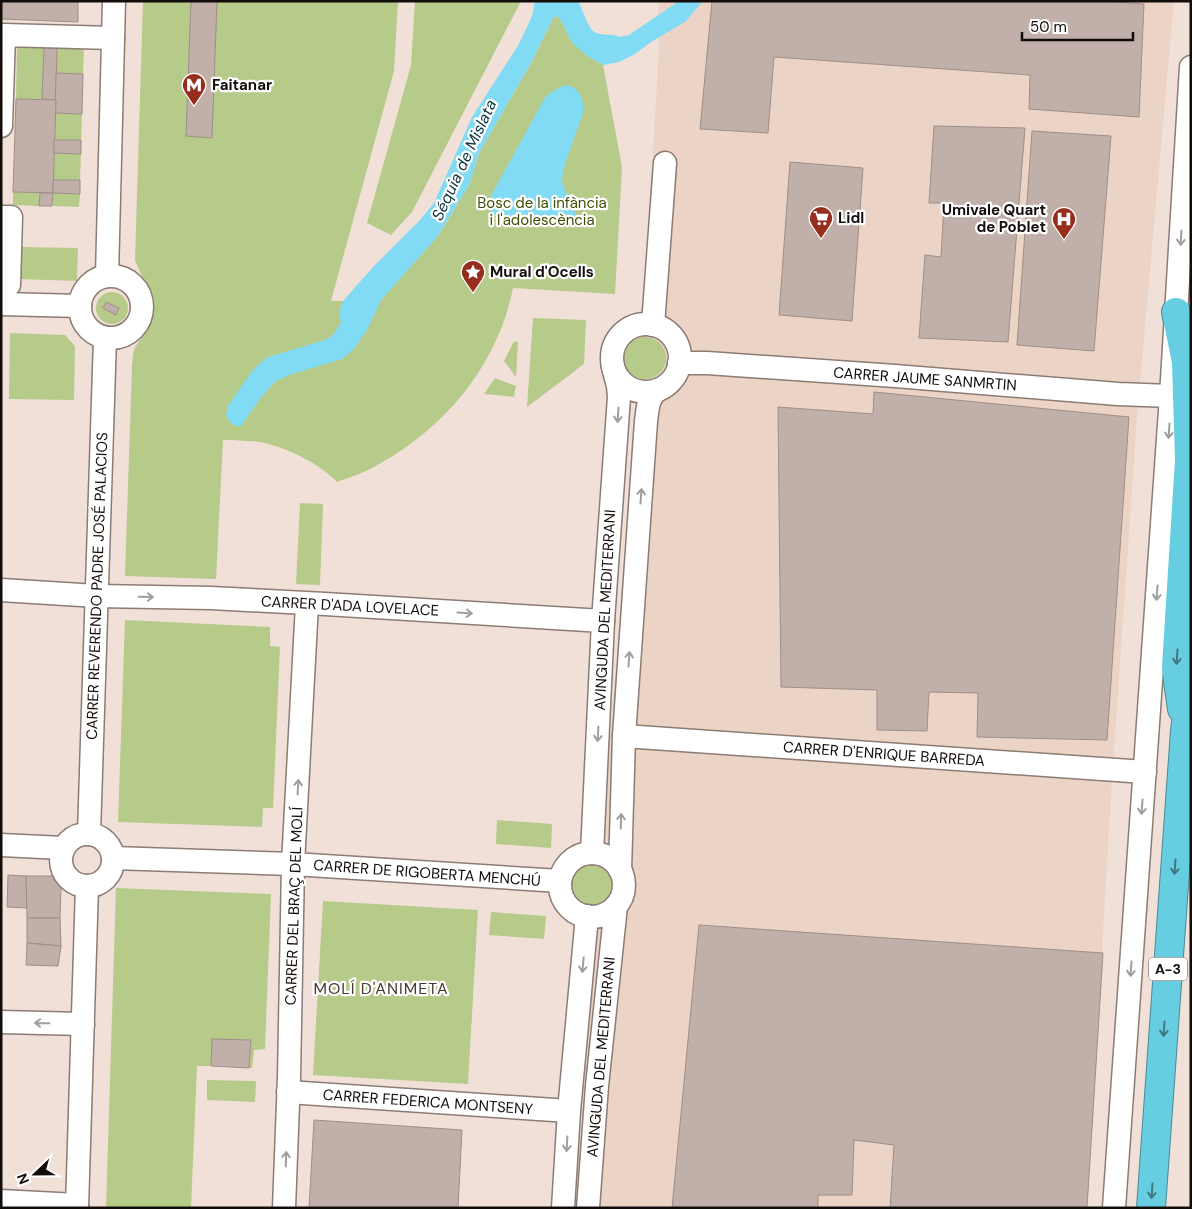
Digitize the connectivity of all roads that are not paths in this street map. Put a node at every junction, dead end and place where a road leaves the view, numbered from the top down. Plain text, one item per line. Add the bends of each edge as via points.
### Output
1 (114, 1) edge
2 (3, 35) edge
3 (113, 38) junction
4 (1191, 68) edge
5 (1, 126) edge
6 (665, 163) dead end
7 (1, 217) edge
8 (107, 276) junction
9 (5, 295) edge
10 (80, 306) junction
11 (1176, 312) junction
12 (653, 325) junction
13 (105, 338) junction
14 (679, 363) junction
15 (613, 367) junction
16 (657, 390) junction
17 (1171, 396) junction
18 (1, 590) edge
19 (97, 596) junction
20 (307, 604) junction
21 (603, 621) junction
22 (1191, 684) edge
23 (1184, 731) junction
24 (624, 736) junction
25 (1145, 772) junction
26 (89, 834) junction
27 (1, 845) edge
28 (592, 853) junction
29 (62, 855) junction
30 (1, 858) edge
31 (113, 858) junction
32 (293, 864) junction
33 (620, 870) junction
34 (560, 881) junction
35 (87, 886) junction
36 (616, 906) junction
37 (587, 916) junction
38 (1, 1022) edge
39 (83, 1024) junction
40 (288, 1092) junction
41 (568, 1111) junction
42 (1, 1201) edge
43 (77, 1206) edge
44 (284, 1208) edge
45 (563, 1208) edge
46 (588, 1208) edge
47 (1114, 1208) edge
48 (1151, 1208) edge

1 - 3 street
2 - 3 street
2 - 5 street
3 - 8 street
4 -> 11 street
6 - 12 street
7 - 9 street via 11,217
8 - 10 street via 91,283 81,298
8 - 13 street via 118,276 136,287 143,308 135,328 116,338
9 - 10 street
10 - 13 street via 81,315 90,330
11 - 17 street
11 -> 23 highway via 1186,362 1189,460 1176,667
12 - 14 street via 662,328 676,343
12 - 15 street via 633,326 618,338 613,347
13 - 19 street, CARRER REVERENDO PADRE JOSÉ PALACIOS
14 - 16 street via 672,380
14 - 17 street, CARRER JAUME SANMRTIN
15 - 16 street via 625,385 646,392
15 -> 21 street, AVINGUDA DEL MEDITERRANI via 619,396
24 -> 16 street, AVINGUDA DEL MEDITERRANI via 646,421 651,396
17 -> 25 street
18 - 19 street, CARRER D'ADA LOVELACE
19 -> 20 street, CARRER D'ADA LOVELACE
19 - 26 street, CARRER REVERENDO PADRE JOSÉ PALACIOS
20 -> 21 street, CARRER D'ADA LOVELACE
32 -> 20 street, CARRER DEL BRAÇ DEL MOLÍ
21 -> 28 street, AVINGUDA DEL MEDITERRANI
22 - 23 highway, A-3
23 -> 48 highway, A-3
24 - 25 street, CARRER D'ENRIQUE BARREDA
33 -> 24 street, AVINGUDA DEL MEDITERRANI
25 -> 47 street
26 - 29 street via 74,837
26 - 31 street via 108,844
27 - 29 street
28 - 33 street via 609,858
28 - 34 street via 571,861
29 - 30 street
29 - 35 street via 62,869 66,876 79,885
31 - 32 street, CARRER DE RIGOBERTA MENCHÚ
31 - 35 street via 106,877
32 - 34 street, CARRER DE RIGOBERTA MENCHÚ
32 - 40 street, CARRER DEL BRAÇ DEL MOLÍ
33 - 36 street via 624,889
34 - 37 street via 564,900 570,908
35 - 39 street
36 - 37 street via 600,916
36 - 46 street, AVINGUDA DEL MEDITERRANI
37 -> 41 street, AVINGUDA DEL MEDITERRANI
39 -> 38 street
39 - 43 street
40 - 41 street, CARRER FEDERICA MONTSENY
44 -> 40 street, CARRER DEL BRAÇ DEL MOLÍ
41 -> 45 street, AVINGUDA DEL MEDITERRANI
42 - 43 street

